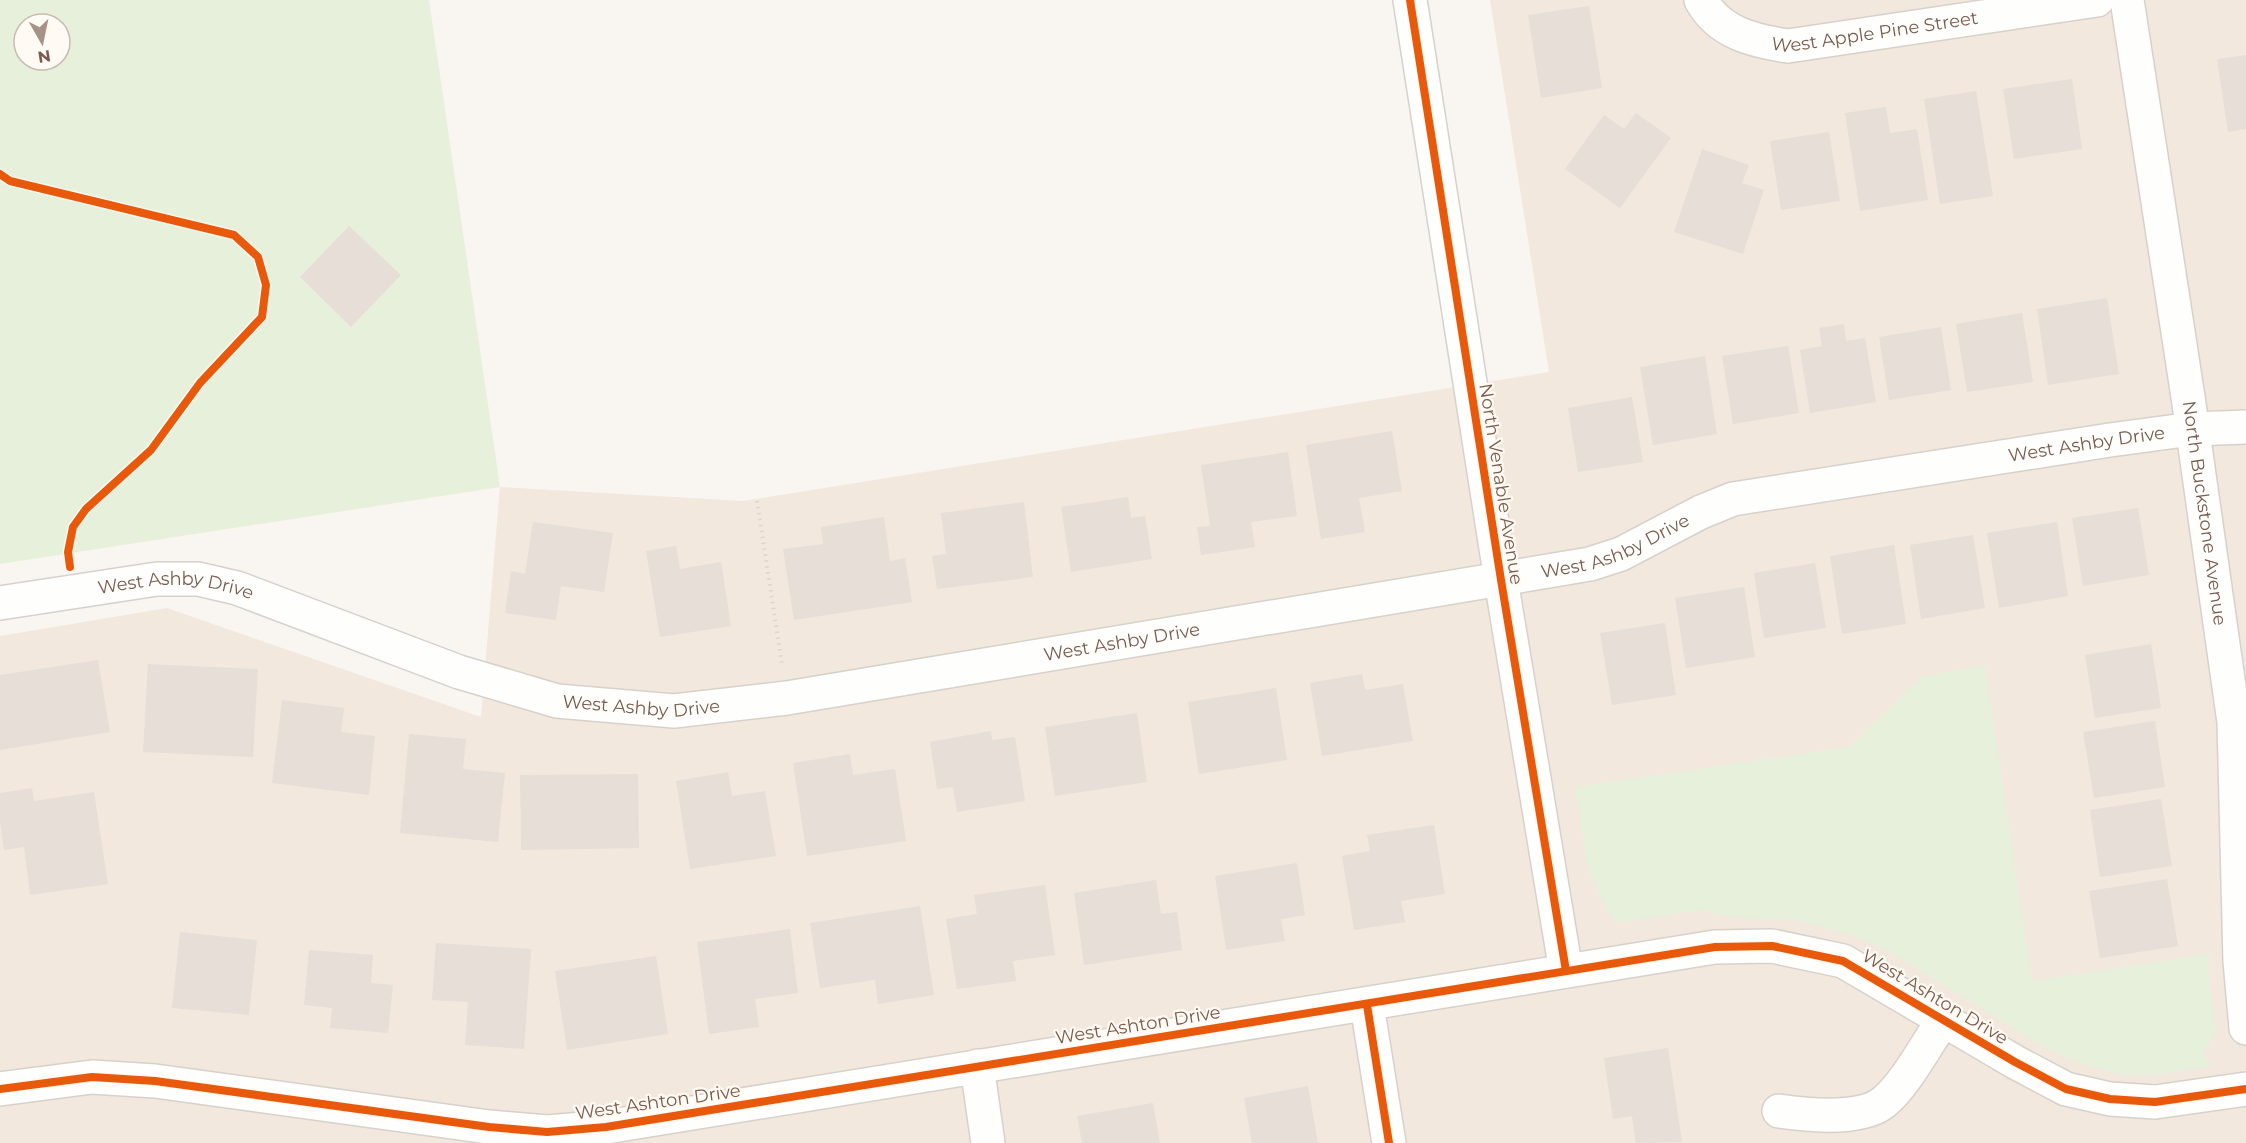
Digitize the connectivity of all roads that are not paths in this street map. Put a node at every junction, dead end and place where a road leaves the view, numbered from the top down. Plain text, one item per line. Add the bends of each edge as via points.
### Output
1 (1410, 0) edge
2 (1701, 0) edge
3 (2097, 0) edge
4 (2127, 0) edge
5 (2246, 427) edge
6 (2192, 429) junction
7 (1500, 580) junction
8 (0, 603) edge
9 (1566, 971) junction
10 (1367, 1005) junction
11 (1944, 1019) junction
12 (2246, 1029) edge
13 (977, 1066) junction
14 (0, 1089) edge
15 (2246, 1089) edge
16 (1779, 1111) dead end
17 (988, 1143) edge
18 (1389, 1143) edge

1 - 7 street, North Venable Avenue
2 - 3 street, West Apple Pine Street via 1725,27 1755,41 1788,46
4 - 6 street, North Buckstone Avenue
5 - 6 street, West Ashby Drive
6 - 7 street, West Ashby Drive via 1733,499 1620,554 1590,564
6 - 12 street, North Buckstone Avenue via 2234,722 2240,961
7 - 8 street, West Ashby Drive via 787,698 674,711 557,701 459,672 237,588 198,579 157,579
7 - 9 street, North Venable Avenue
9 - 10 street, West Ashton Drive
9 - 11 street, West Ashton Drive via 1715,947 1772,946 1843,961
10 - 13 street, West Ashton Drive
10 - 18 street
11 - 15 street, West Ashton Drive via 2066,1089 2110,1099 2155,1102
11 - 16 street via 1882,1104 1820,1116
13 - 14 street, West Ashton Drive via 606,1127 547,1132 156,1081 92,1077
13 - 17 street

